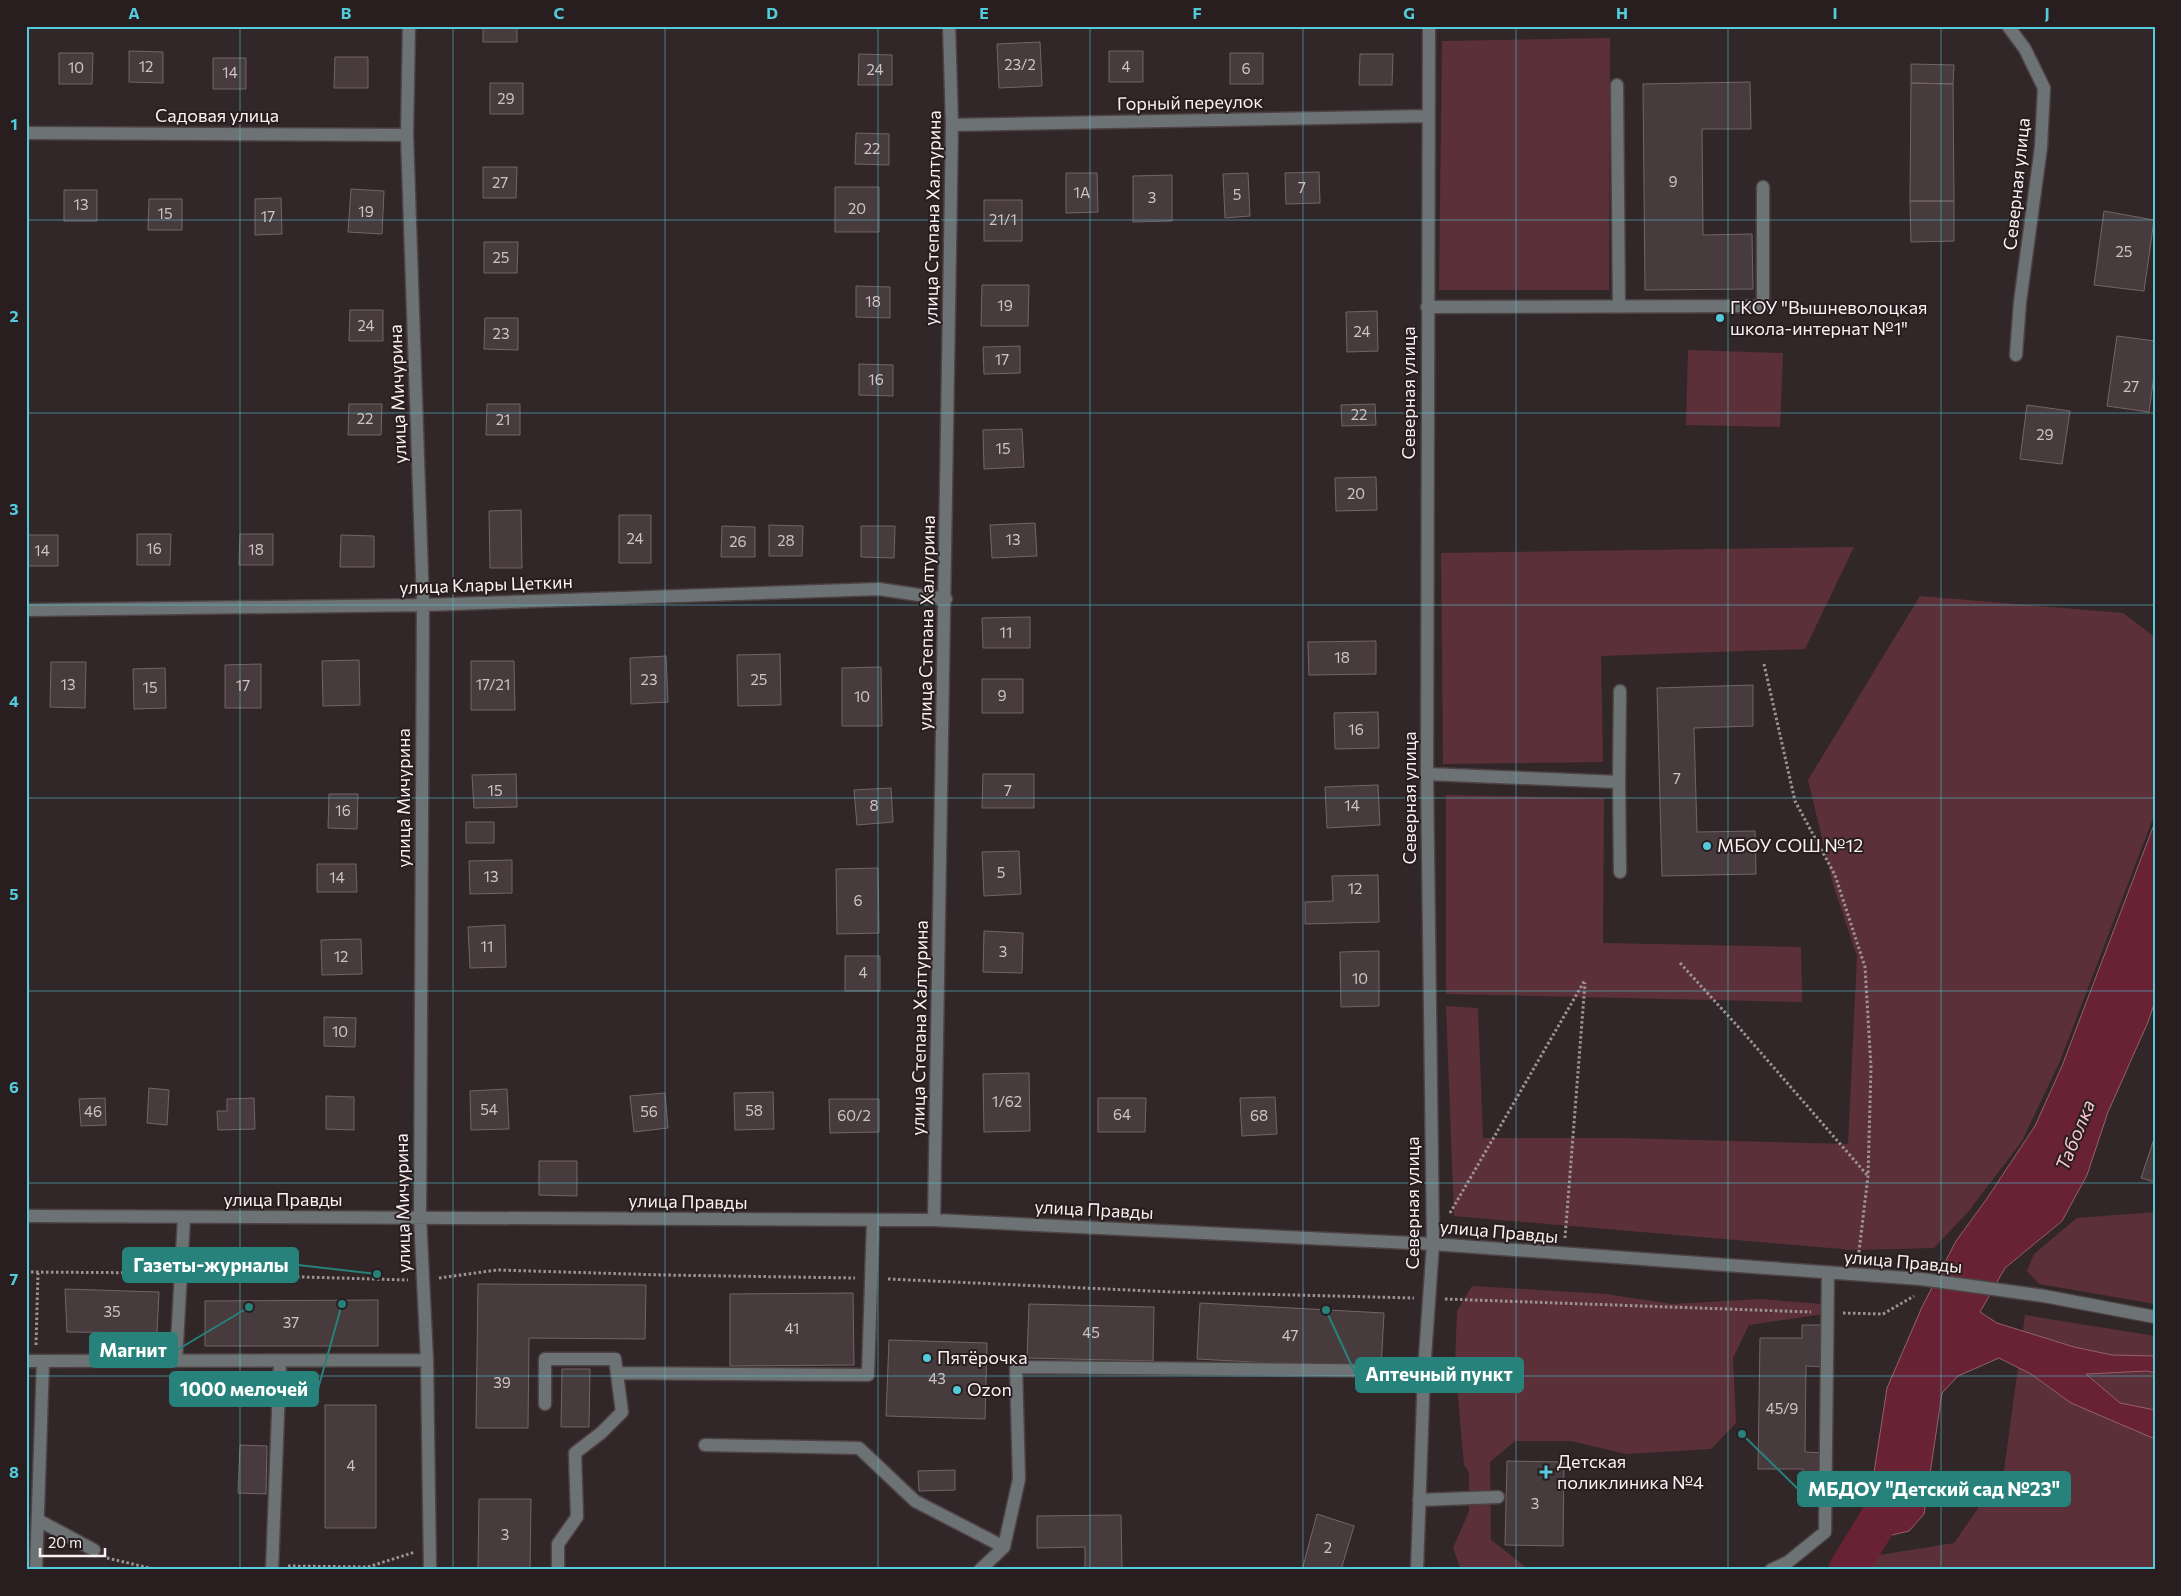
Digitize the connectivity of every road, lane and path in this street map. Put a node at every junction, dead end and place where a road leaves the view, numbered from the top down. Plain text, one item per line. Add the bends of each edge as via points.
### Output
1 (409, 26) edge
2 (949, 26) edge
3 (1429, 26) edge
4 (2008, 26) edge
5 (1617, 85) dead end
6 (1428, 116) junction
7 (952, 125) junction
8 (26, 132) edge
9 (407, 136) junction
10 (1763, 187) dead end
11 (1619, 306) junction
12 (1427, 307) junction
13 (2016, 355) dead end
14 (946, 599) junction
15 (423, 605) junction
16 (26, 610) edge
17 (1764, 664) dead end
18 (1620, 691) dead end
19 (1427, 774) junction
20 (1619, 782) junction
21 (1620, 872) dead end
22 (1680, 964) dead end
23 (1868, 1176) junction
24 (26, 1216) edge
25 (420, 1216) junction
26 (184, 1218) junction
27 (1448, 1218) dead end
28 (934, 1220) junction
29 (873, 1221) junction
30 (1433, 1244) junction
31 (1564, 1254) junction
32 (26, 1272) edge
33 (38, 1273) junction
34 (181, 1273) junction
35 (1828, 1273) junction
36 (1856, 1275) junction
37 (872, 1278) junction
38 (422, 1281) junction
39 (1918, 1292) dead end
40 (1428, 1298) junction
41 (1827, 1312) junction
42 (2155, 1317) edge
43 (427, 1360) junction
44 (35, 1361) edge
45 (176, 1361) junction
46 (280, 1361) junction
47 (1424, 1371) junction
48 (617, 1373) junction
49 (545, 1404) dead end
50 (705, 1445) dead end
51 (1498, 1497) dead end
52 (1419, 1500) junction
53 (38, 1520) junction
54 (430, 1547) junction
55 (1004, 1547) junction
56 (94, 1550) joint
57 (272, 1568) edge
58 (36, 1570) edge
59 (158, 1570) edge
60 (430, 1570) edge
61 (558, 1570) edge
62 (980, 1570) edge
63 (1417, 1570) edge
64 (1772, 1570) edge

1 - 9 street, улица Мичурина
2 - 7 street, улица Степана Халтурина
3 - 6 street, Северная улица
4 - 13 street, Северная улица via 2025,48 2044,88 2041,147
5 - 11 street
6 - 7 street, Горный переулок
6 - 12 street, Северная улица
7 - 14 street, улица Степана Халтурина
8 - 9 street, Садовая улица
9 - 15 street, улица Мичурина
10 - 11 street via 1763,306
11 - 12 street
12 - 19 street, Северная улица
14 - 15 street, улица Клары Цеткин via 879,589
14 - 28 street, улица Степана Халтурина
15 - 16 street, улица Клары Цеткин
15 - 25 street, улица Мичурина
17 - 23 path via 1795,801 1835,875 1865,968 1872,1067
18 - 20 street
19 - 20 street
19 - 30 street, Северная улица
20 - 21 street
22 - 23 path
23 - 36 path
24 - 26 street, улица Правды
25 - 26 street, улица Правды
25 - 29 street, улица Правды
25 - 38 street, улица Мичурина
26 - 34 street
27 - 31 path via 1585,980
28 - 29 street, улица Правды
28 - 30 street, улица Правды
29 - 37 street
30 - 31 street, улица Правды
30 - 40 street, Северная улица
31 - 35 street, улица Правды
32 - 33 path
33 - 34 path
33 - 44 path
34 - 38 path
34 - 45 street
35 - 36 street, улица Правды
35 - 41 street
36 - 42 street, улица Правды via 1921,1279 2044,1296
37 - 38 path via 497,1270
37 - 40 path via 1172,1292
37 - 48 street via 868,1375
38 - 43 street, улица Мичурина
39 - 41 path via 1883,1314
40 - 41 path
40 - 47 street, Северная улица
41 - 64 street via 1825,1532 1788,1562
43 - 46 street
43 - 54 street, улица Мичурина
44 - 45 street
44 - 53 street
45 - 46 street
46 - 57 street
47 - 52 street, Северная улица
47 - 55 street via 1016,1367 1019,1479
48 - 49 street via 615,1359 545,1360
48 - 61 street via 622,1412 575,1453 577,1517 558,1544
50 - 55 street via 859,1448 915,1501
51 - 52 street
52 - 63 street, Северная улица
53 - 56 street
53 - 58 street
54 - 57 path via 368,1567
54 - 60 street, улица Мичурина
55 - 62 street
56 - 59 path via 111,1560

